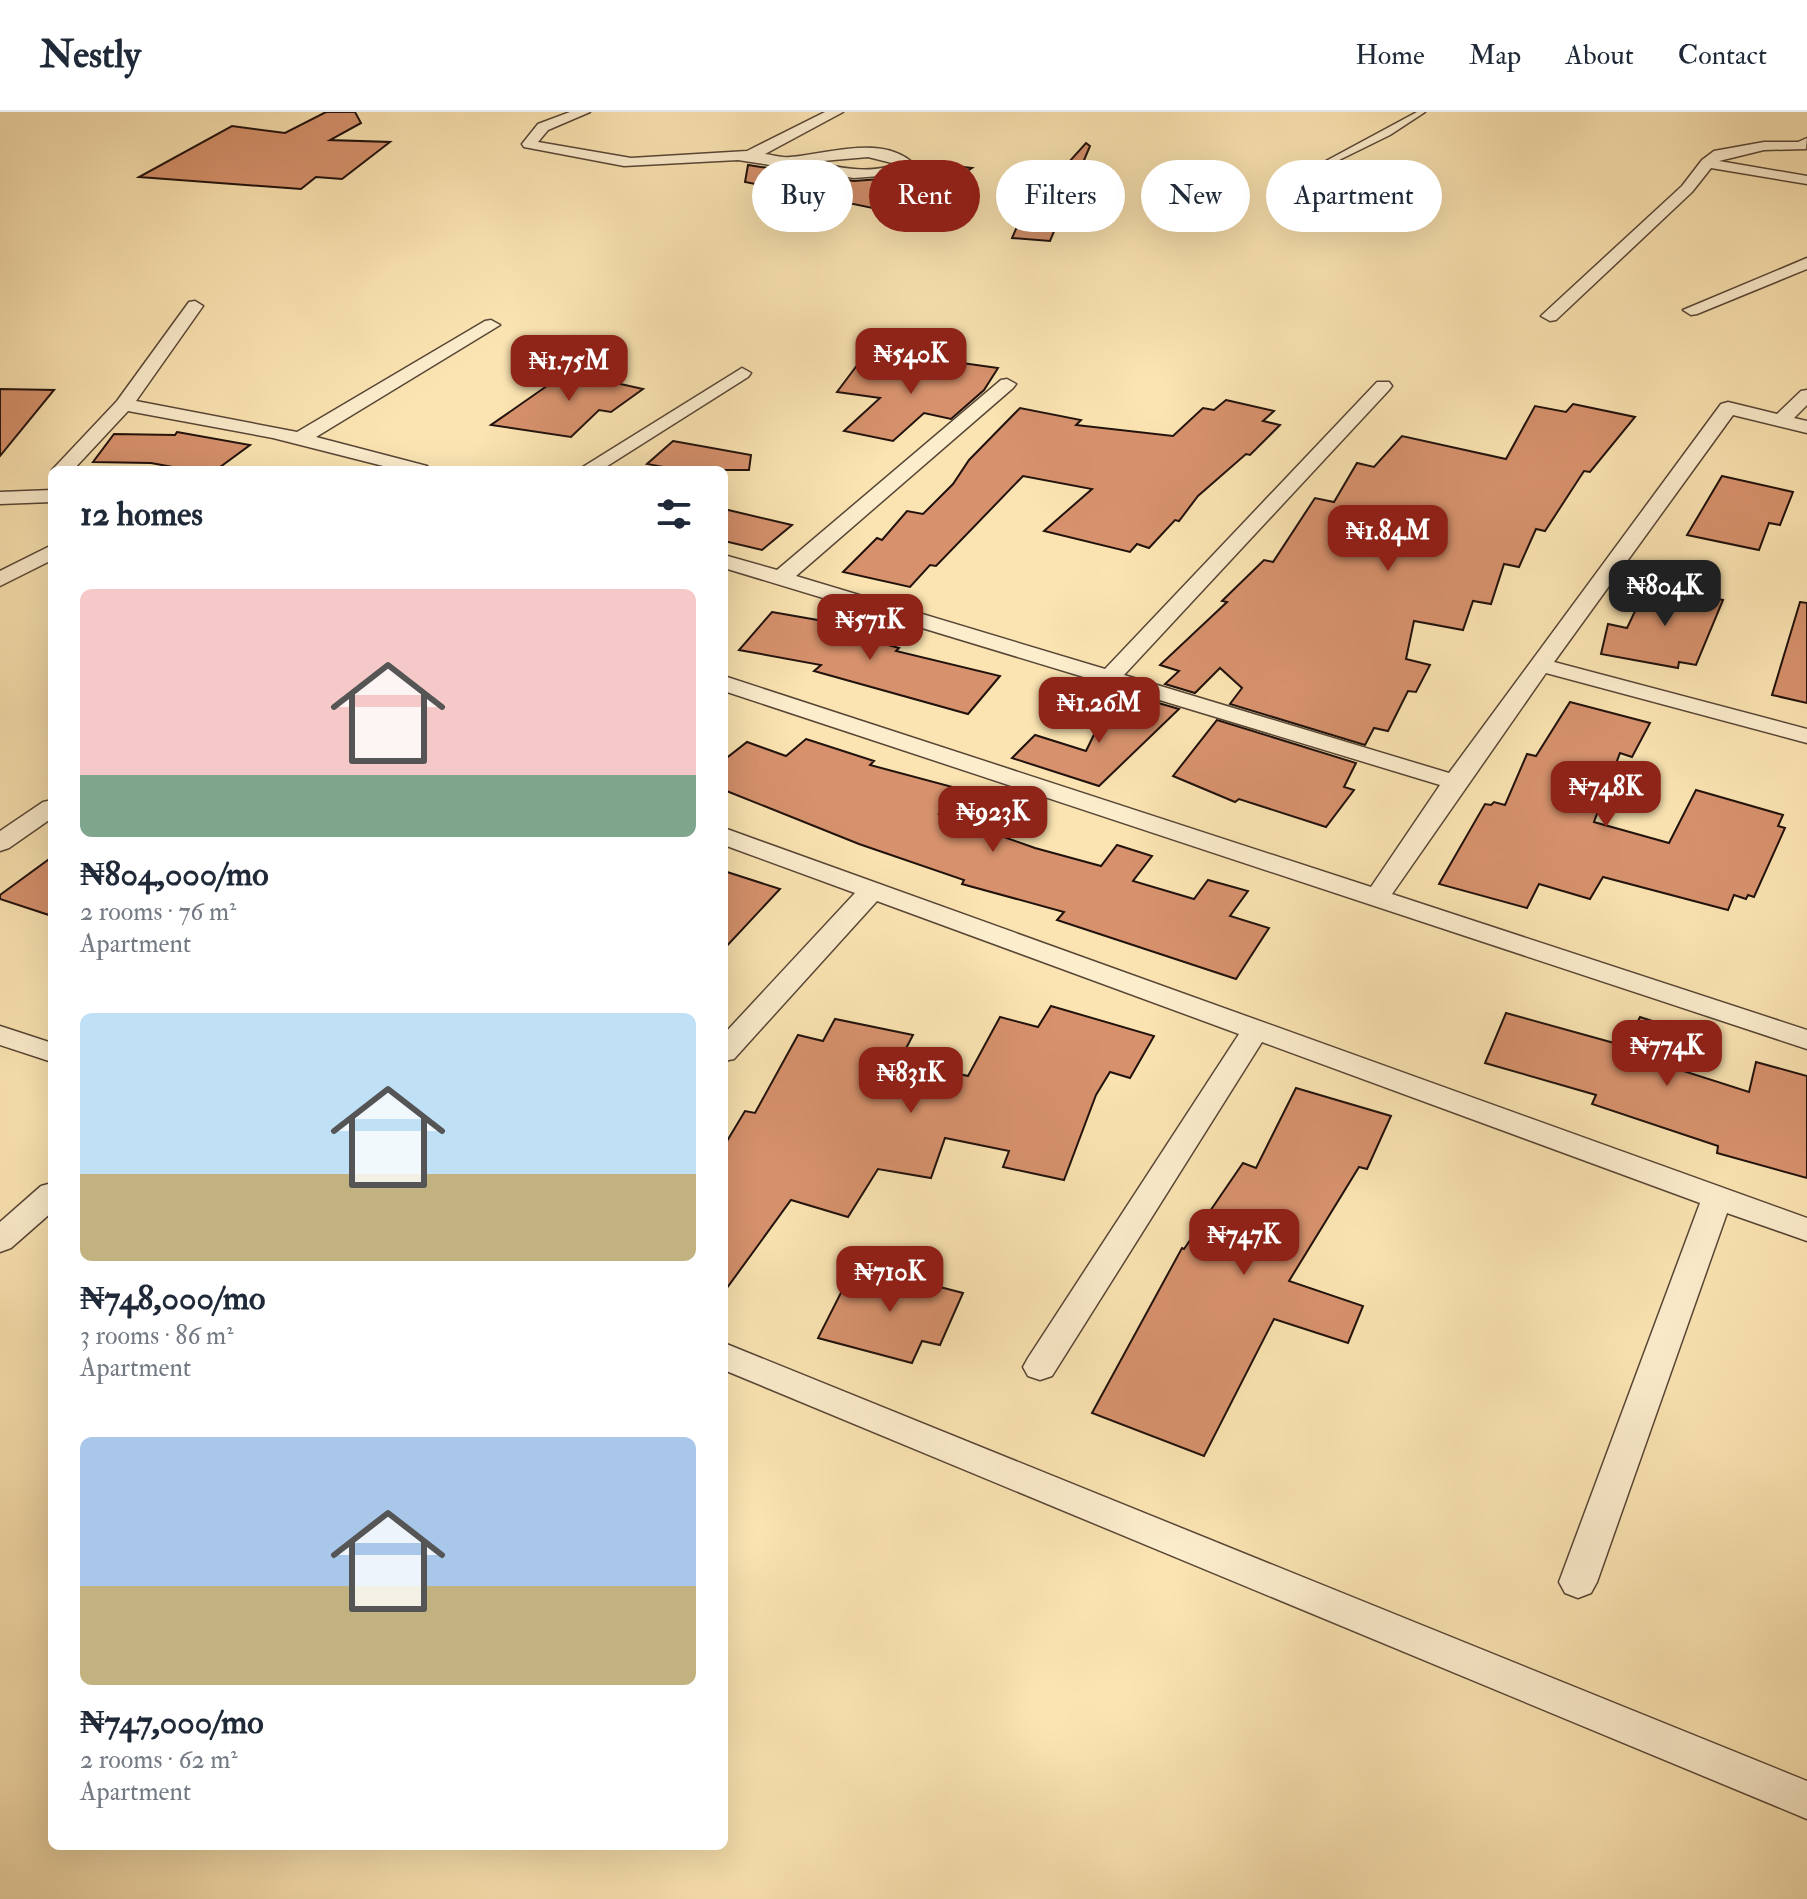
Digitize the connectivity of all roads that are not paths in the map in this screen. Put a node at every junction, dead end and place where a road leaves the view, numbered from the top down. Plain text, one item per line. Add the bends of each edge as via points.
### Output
1 (583, 112) edge
2 (836, 112) edge
3 (1422, 112) edge
4 (1805, 145) edge
5 (749, 156) junction
6 (784, 160) edge
7 (1332, 160) edge
8 (793, 161) joint
9 (1707, 163) junction
10 (1807, 180) edge
11 (1807, 263) edge
12 (195, 306) dead end
13 (1691, 310) dead end
14 (1550, 316) dead end
15 (491, 325) dead end
16 (742, 373) dead end
17 (1007, 384) dead end
18 (1383, 386) dead end
19 (1807, 395) edge
20 (124, 405) junction
21 (1781, 421) junction
22 (1807, 427) edge
23 (302, 437) junction
24 (66, 466) edge
25 (406, 466) edge
26 (594, 466) edge
27 (47, 491) edge
28 (0, 498) edge
29 (48, 553) edge
30 (728, 562) edge
31 (781, 578) junction
32 (0, 580) edge
33 (1541, 665) junction
34 (1108, 679) junction
35 (728, 684) edge
36 (1807, 736) edge
37 (1455, 782) junction
38 (48, 810) edge
39 (728, 837) edge
40 (0, 843) edge
41 (871, 891) junction
42 (1375, 900) junction
43 (1256, 1030) junction
44 (0, 1035) edge
45 (1807, 1040) edge
46 (728, 1048) edge
47 (48, 1052) edge
48 (48, 1198) edge
49 (1717, 1198) junction
50 (1807, 1230) edge
51 (0, 1240) edge
52 (728, 1358) edge
53 (1040, 1367) dead end
54 (1578, 1582) dead end
55 (1807, 1800) edge

1 - 5 street via 543,127 529,144 629,162
2 - 5 street
3 - 7 lane
4 - 9 street via 1738,148
5 - 6 street
8 - 8 street via 865,176 895,172 907,164 878,154
9 - 10 street
9 - 14 street via 1687,189
11 - 13 street
12 - 20 street
15 - 23 street
16 - 26 street
17 - 31 street
18 - 34 street
19 - 21 street
20 - 23 street
20 - 24 street
21 - 22 street
21 - 33 street via 1728,408
23 - 25 street
27 - 28 street
29 - 32 street
30 - 31 street
31 - 34 street
33 - 36 street
33 - 37 street
34 - 37 street
35 - 42 street
37 - 42 street
38 - 40 street
39 - 41 street
41 - 43 street
41 - 46 street
42 - 45 street
43 - 49 street
43 - 53 street
44 - 47 street
48 - 51 street
49 - 50 street
49 - 54 street
52 - 55 street

